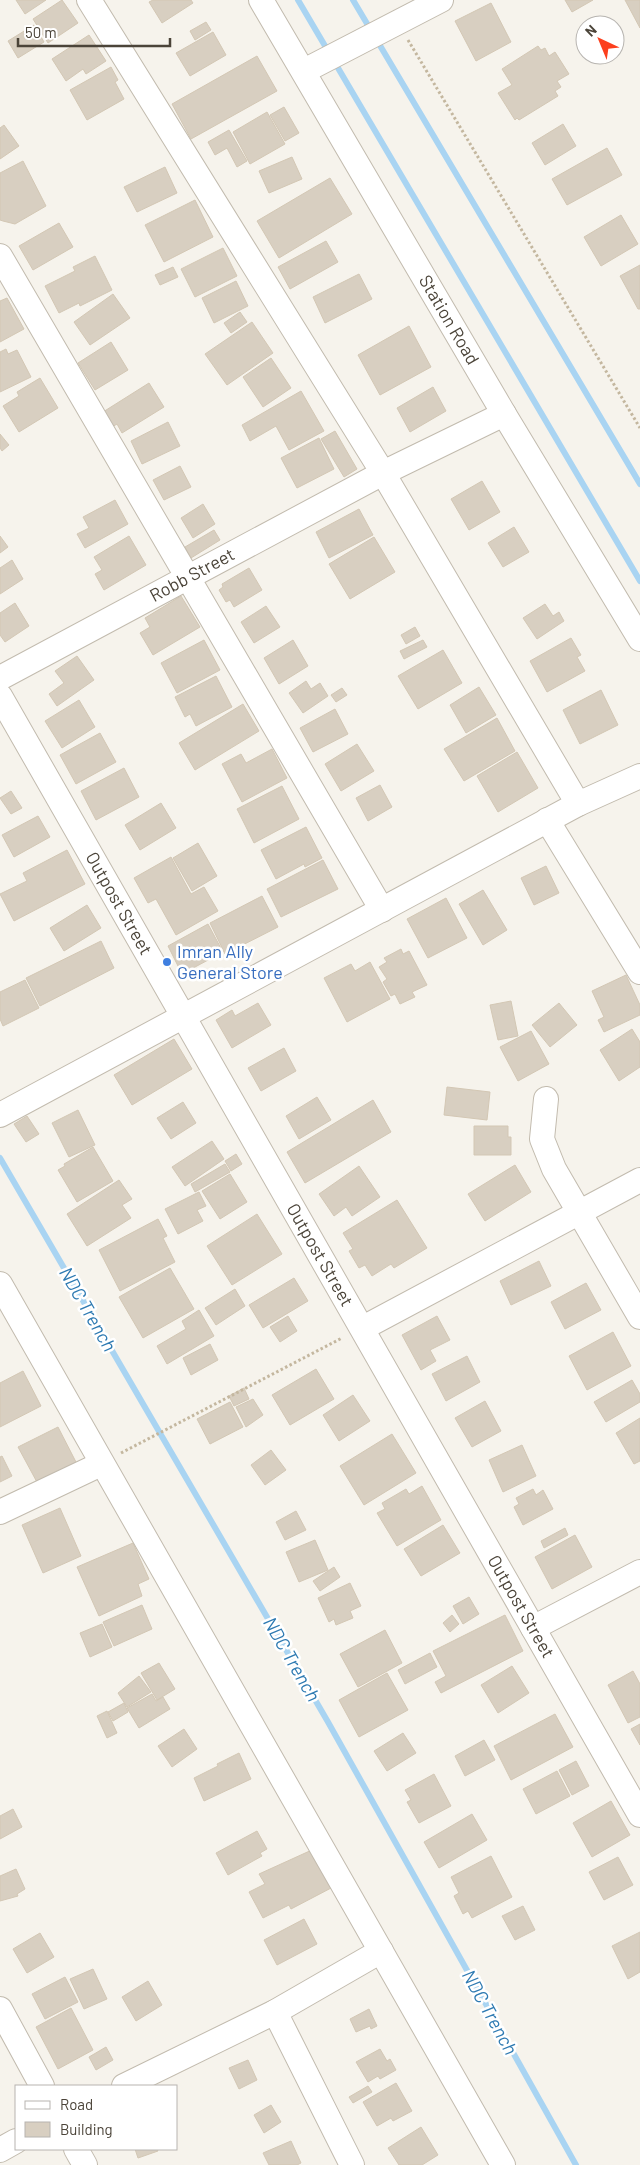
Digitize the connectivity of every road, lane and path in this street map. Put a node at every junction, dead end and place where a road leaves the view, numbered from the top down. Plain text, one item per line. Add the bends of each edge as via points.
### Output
1 (89, 0) edge
2 (261, 0) edge
3 (441, 0) edge
4 (398, 22) junction
5 (304, 71) junction
6 (0, 256) edge
7 (504, 414) junction
8 (640, 428) edge
9 (383, 473) junction
10 (189, 578) junction
11 (640, 639) edge
12 (0, 678) edge
13 (0, 696) edge
14 (640, 776) edge
15 (578, 804) junction
16 (547, 820) junction
17 (382, 910) junction
18 (640, 972) edge
19 (183, 1017) junction
20 (546, 1099) dead end
21 (0, 1116) edge
22 (640, 1180) edge
23 (579, 1211) junction
24 (0, 1284) edge
25 (640, 1317) edge
26 (362, 1328) junction
27 (101, 1464) junction
28 (0, 1512) edge
29 (640, 1572) edge
30 (533, 1628) junction
31 (640, 1814) edge
32 (381, 1951) junction
33 (0, 2009) edge
34 (275, 2012) junction
35 (41, 2085) edge
36 (126, 2085) edge
37 (15, 2142) edge
38 (0, 2150) edge
39 (77, 2150) edge
40 (85, 2165) edge
41 (352, 2165) edge
42 (503, 2165) edge

1 - 9 street
2 - 5 street, Station Road
3 - 4 street
4 - 5 street
4 - 8 path
5 - 7 street, Station Road
6 - 10 street
7 - 9 street, Robb Street
7 - 11 street, Station Road
9 - 10 street, Robb Street
9 - 15 street
10 - 12 street, Robb Street
10 - 17 street
13 - 19 street, Outpost Street
14 - 15 street
15 - 16 street
16 - 17 street
16 - 18 street
17 - 19 street
19 - 21 street
19 - 26 street, Outpost Street
20 - 23 street via 542,1139 554,1169
22 - 23 street
23 - 25 street
23 - 26 street
24 - 27 street
26 - 27 path
26 - 30 street, Outpost Street
27 - 28 street
27 - 32 street
29 - 30 street
30 - 31 street, Outpost Street
32 - 34 street
32 - 42 street
33 - 35 street
34 - 36 street
34 - 41 street
37 - 38 street
39 - 40 street

